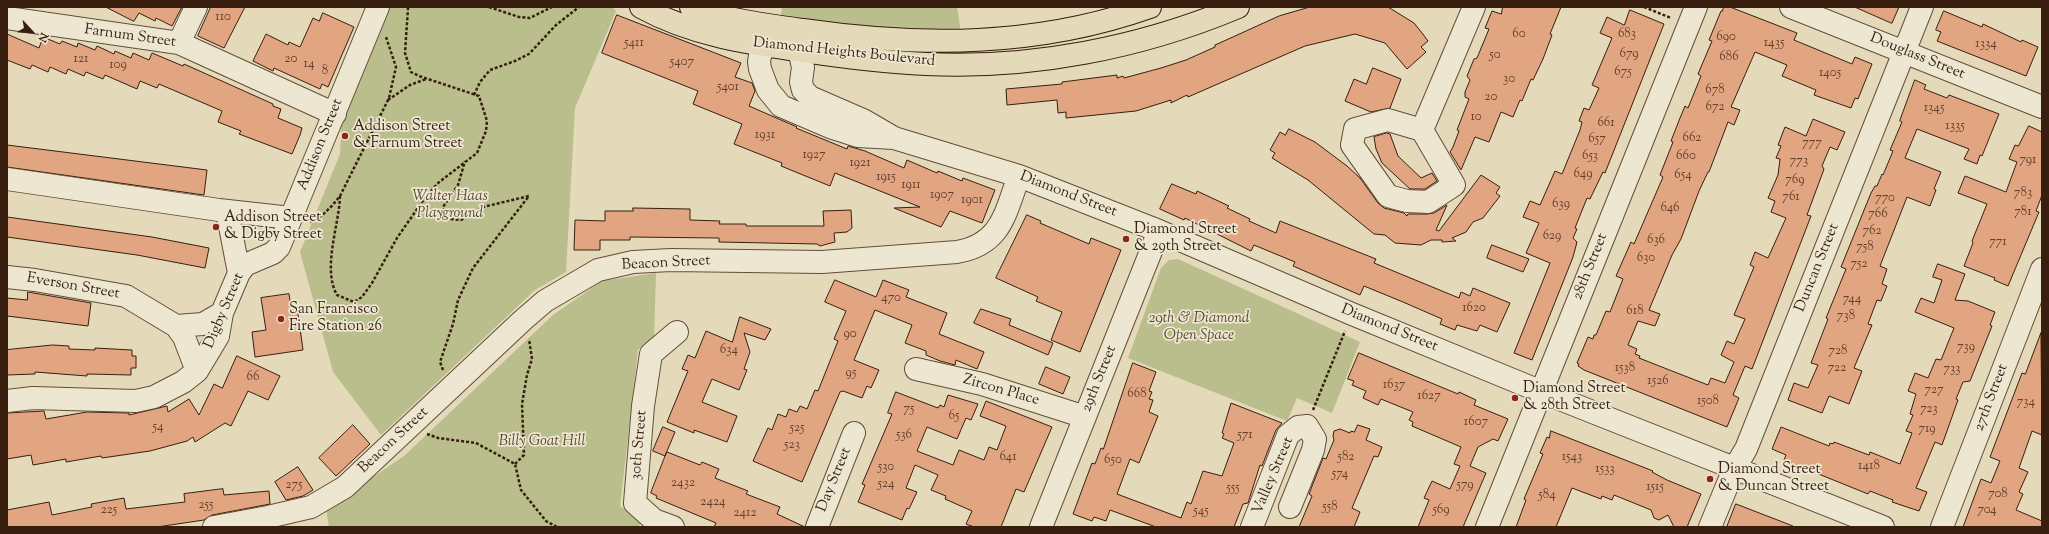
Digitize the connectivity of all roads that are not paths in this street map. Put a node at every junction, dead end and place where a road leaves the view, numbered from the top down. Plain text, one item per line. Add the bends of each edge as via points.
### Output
1 (196, 7) edge
2 (378, 7) edge
3 (641, 7) edge
4 (691, 7) edge
5 (1150, 7) edge
6 (1238, 7) edge
7 (1474, 7) edge
8 (1791, 7) edge
9 (1922, 7) edge
10 (1692, 16) edge
11 (7, 18) edge
12 (788, 28) junction
13 (179, 43) junction
14 (766, 46) junction
15 (799, 50) junction
16 (1905, 52) junction
17 (2042, 107) edge
18 (335, 114) junction
19 (1422, 130) junction
20 (894, 138) junction
21 (1020, 176) junction
22 (7, 180) edge
23 (227, 211) junction
24 (299, 220) junction
25 (1159, 231) junction
26 (2042, 269) edge
27 (240, 273) junction
28 (7, 277) edge
29 (222, 313) junction
30 (176, 326) junction
31 (677, 332) dead end
32 (916, 369) dead end
33 (197, 371) junction
34 (1542, 392) junction
35 (7, 401) edge
36 (1085, 417) junction
37 (854, 433) dead end
38 (1734, 469) junction
39 (1290, 507) dead end
40 (659, 525) edge
41 (214, 527) edge
42 (816, 527) edge
43 (1042, 527) edge
44 (1252, 527) edge
45 (1487, 527) edge
46 (1710, 527) edge
47 (1883, 527) edge
48 (1942, 527) edge

1 - 13 street
2 - 18 street, Addison Street
3 - 14 main road, Diamond Heights Boulevard via 688,28
4 - 12 main road, Diamond Heights Boulevard via 740,20
5 - 12 main road, Diamond Heights Boulevard via 1052,32 987,40 898,41
6 - 15 main road, Diamond Heights Boulevard via 1156,36 1088,52 1022,61 926,64
7 - 19 street
8 - 16 street, Douglass Street
9 - 16 street, Duncan Street
10 - 34 street, 28th Street
11 - 13 street, Farnum Street
12 - 14 street
12 - 15 street, Diamond Street
13 - 18 street, Farnum Street
14 - 15 main road, Diamond Heights Boulevard
14 - 20 street, Diamond Street via 760,55 760,69 768,90 781,106 858,136
15 - 20 street, Diamond Street via 803,67 801,82 803,90 810,97 863,120
16 - 17 street, Douglass Street
16 - 38 street, Duncan Street via 1746,449
18 - 24 street, Addison Street
19 - 19 street via 1388,120 1356,129 1352,145 1388,196 1407,202 1428,202 1454,185
20 - 21 street, Diamond Street
21 - 25 street, Diamond Street
21 - 41 street, Beacon Street via 995,234 972,250 822,262 633,262 598,270 545,301 345,487 310,507 268,518
22 - 23 street
23 - 24 street
23 - 27 street
24 - 27 street, Digby Street via 273,253 245,265
25 - 34 street, Diamond Street
25 - 36 street, 29th Street
26 - 48 street, 27th Street
27 - 29 street, Digby Street
28 - 30 street, Everson Street via 126,296
29 - 30 street via 204,324
29 - 33 street, Digby Street via 218,336
30 - 33 street, Everson Street via 184,337
31 - 40 street, 30th Street via 651,354 643,406 635,503
32 - 36 street, Zircon Place via 982,384
33 - 35 street, Digby Street via 171,389 154,397 136,401 33,398
34 - 38 street, Diamond Street
34 - 45 street, 28th Street
36 - 43 street, 29th Street
37 - 42 street, Day Street
38 - 46 street, Duncan Street
38 - 47 street, Diamond Street
39 - 44 street, Valley Street via 1313,450 1315,439 1308,426 1298,427 1288,435

